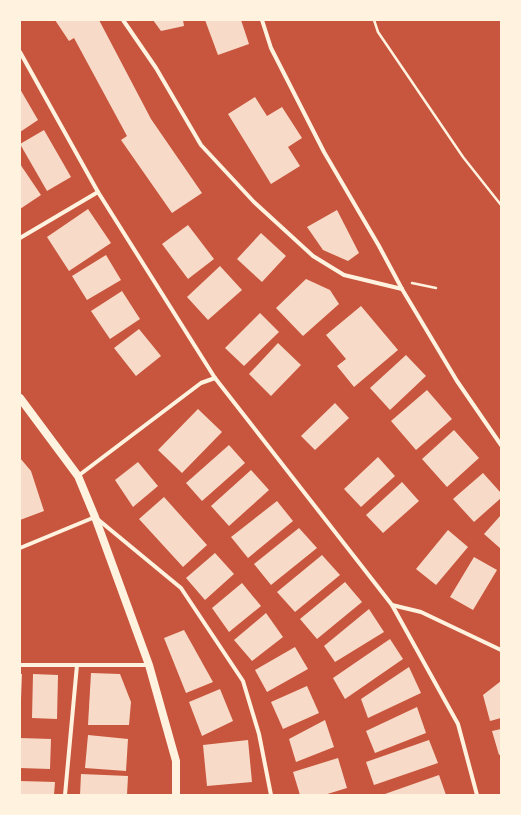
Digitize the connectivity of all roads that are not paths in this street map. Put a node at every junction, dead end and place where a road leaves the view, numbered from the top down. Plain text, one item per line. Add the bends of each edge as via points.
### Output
1 (123, 20) edge
2 (262, 20) edge
3 (20, 52) edge
4 (98, 192) junction
5 (20, 238) edge
6 (402, 289) junction
7 (215, 378) junction
8 (20, 398) edge
9 (501, 446) edge
10 (78, 476) junction
11 (96, 517) junction
12 (20, 548) edge
13 (392, 605) junction
14 (501, 650) edge
15 (20, 665) edge
16 (77, 665) junction
17 (149, 665) junction
18 (65, 795) edge
19 (176, 795) edge
20 (271, 795) edge
21 (477, 795) edge

1 - 6 street via 156,68 202,144 254,202 313,256 344,275
2 - 6 street via 271,48 324,152 380,246
3 - 4 street
4 - 5 street
4 - 7 street
6 - 9 street via 457,381
7 - 10 street via 201,383
7 - 13 street
8 - 10 main road
10 - 11 main road
11 - 12 street
11 - 17 main road
11 - 20 street via 181,588 243,681 259,734
13 - 14 street via 422,612
13 - 21 street via 458,724
15 - 16 street
16 - 17 street
16 - 18 street
17 - 19 main road via 176,761

